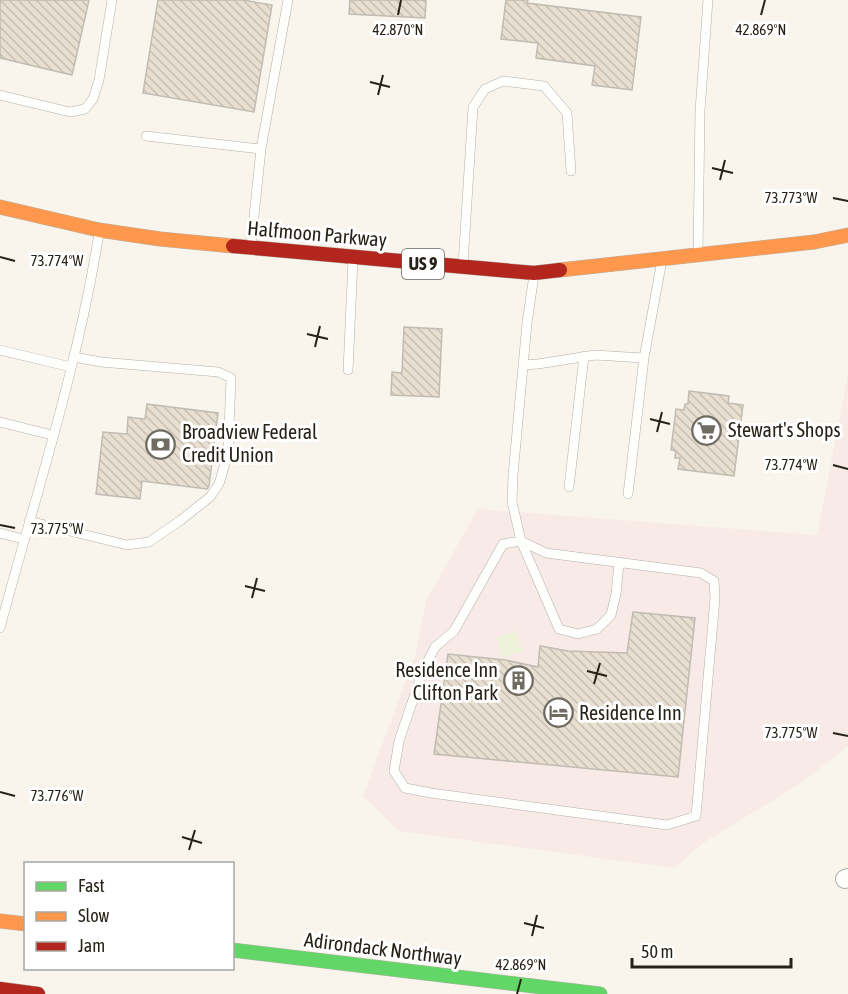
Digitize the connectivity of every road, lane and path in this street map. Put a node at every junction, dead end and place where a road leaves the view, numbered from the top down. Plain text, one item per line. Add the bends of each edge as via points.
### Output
1 (112, 0) edge
2 (288, 0) edge
3 (708, 0) edge
4 (0, 95) edge
5 (146, 136) dead end
6 (261, 149) junction
7 (571, 171) dead end
8 (0, 207) edge
9 (99, 231) junction
10 (848, 235) edge
11 (251, 248) junction
12 (698, 255) junction
13 (353, 258) junction
14 (662, 259) junction
15 (463, 267) junction
16 (534, 273) junction
17 (0, 350) edge
18 (584, 356) junction
19 (644, 358) junction
20 (72, 362) junction
21 (523, 364) junction
22 (348, 370) dead end
23 (0, 422) edge
24 (52, 435) junction
25 (569, 487) dead end
26 (628, 494) dead end
27 (29, 521) junction
28 (0, 532) edge
29 (23, 539) junction
30 (521, 541) junction
31 (619, 562) junction
32 (0, 628) edge
33 (0, 921) edge
34 (24, 924) edge
35 (234, 950) edge
36 (0, 989) edge
37 (38, 994) edge
38 (600, 994) edge

1 - 4 lane via 99,81 85,109 70,112
2 - 6 lane
3 - 12 lane via 700,111
5 - 6 lane
6 - 11 lane
7 - 15 lane via 567,112 544,86 503,81 485,89 473,107
8 - 9 main road, Halfmoon Parkway / US 9
9 - 11 main road, Halfmoon Parkway / US 9
9 - 20 lane via 92,280
10 - 12 main road, Halfmoon Parkway / US 9
11 - 13 main road, Halfmoon Parkway / US 9
12 - 14 main road, Halfmoon Parkway / US 9
13 - 15 main road, Halfmoon Parkway / US 9
13 - 22 lane
14 - 16 main road, Halfmoon Parkway / US 9
14 - 19 lane
15 - 16 main road, Halfmoon Parkway / US 9
16 - 21 lane
17 - 20 lane
18 - 19 lane
18 - 21 lane
18 - 25 lane
19 - 26 lane
20 - 24 lane
20 - 27 lane via 218,372 231,378 228,453 219,484 210,497 149,542 127,545
21 - 30 lane via 513,493
23 - 24 lane
24 - 27 lane
27 - 29 lane
28 - 29 lane
29 - 32 lane
30 - 31 lane via 546,553
30 - 31 lane via 559,629 578,634 597,629 611,615
30 - 31 lane via 503,544 453,631 435,647 422,673 399,741 394,771 405,788 667,825 696,816 714,581 701,573
33 - 34 main road
35 - 38 main road, Adirondack Northway
36 - 37 main road

